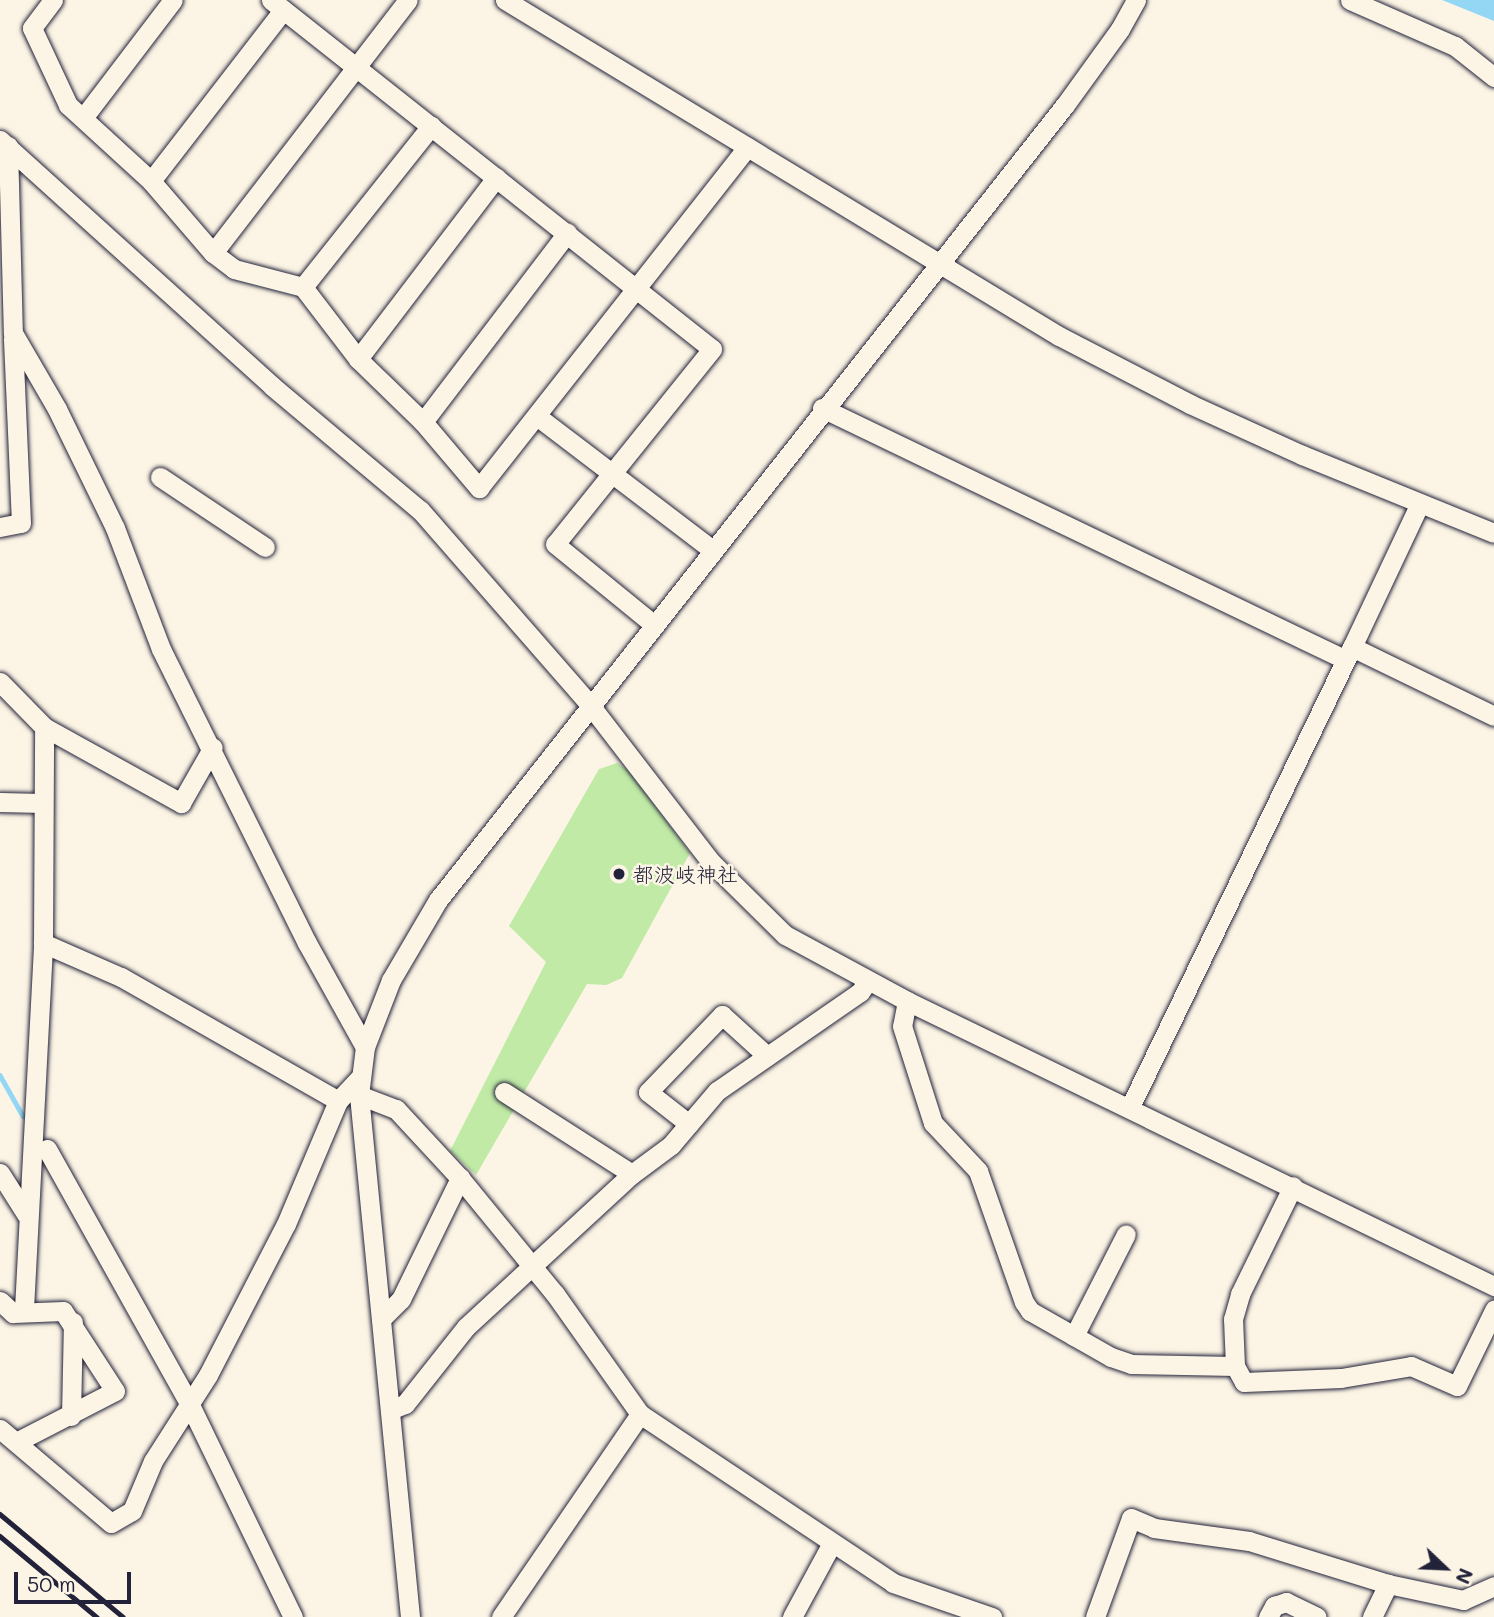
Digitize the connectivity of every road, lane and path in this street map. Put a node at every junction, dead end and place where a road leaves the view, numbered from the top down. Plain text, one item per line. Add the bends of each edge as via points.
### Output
1 (53, 0) edge
2 (173, 0) edge
3 (408, 0) edge
4 (505, 0) edge
5 (1136, 0) edge
6 (1350, 0) edge
7 (277, 5) edge
8 (1377, 7) edge
9 (355, 66) junction
10 (1494, 77) edge
11 (83, 118) junction
12 (431, 126) junction
13 (4, 143) edge
14 (747, 147) junction
15 (496, 178) junction
16 (151, 181) junction
17 (567, 233) junction
18 (213, 253) junction
19 (937, 264) junction
20 (5, 287) edge
21 (303, 287) junction
22 (638, 288) junction
23 (13, 333) junction
24 (358, 359) junction
25 (822, 408) junction
26 (538, 417) junction
27 (422, 422) junction
28 (615, 472) junction
29 (160, 477) dead end
30 (1419, 505) junction
31 (0, 527) edge
32 (1494, 533) edge
33 (265, 547) dead end
34 (711, 549) junction
35 (652, 623) junction
36 (1349, 653) junction
37 (0, 682) edge
38 (590, 705) junction
39 (1494, 716) edge
40 (44, 727) junction
41 (213, 747) junction
42 (0, 802) edge
43 (42, 803) junction
44 (43, 943) junction
45 (868, 981) junction
46 (907, 1001) junction
47 (365, 1047) junction
48 (767, 1056) junction
49 (360, 1086) junction
50 (504, 1092) dead end
51 (338, 1101) junction
52 (1130, 1107) junction
53 (689, 1124) junction
54 (47, 1149) dead end
55 (0, 1173) edge
56 (632, 1174) junction
57 (460, 1178) junction
58 (1293, 1186) junction
59 (26, 1213) junction
60 (1126, 1234) dead end
61 (533, 1266) junction
62 (1494, 1286) edge
63 (1, 1304) edge
64 (24, 1309) junction
65 (1494, 1310) edge
66 (381, 1319) junction
67 (73, 1321) junction
68 (1074, 1336) junction
69 (1235, 1366) junction
70 (190, 1405) junction
71 (390, 1410) junction
72 (640, 1414) junction
73 (71, 1416) junction
74 (0, 1429) edge
75 (18, 1441) junction
76 (832, 1543) junction
77 (1388, 1584) junction
78 (1494, 1586) edge
79 (293, 1617) edge
80 (410, 1617) edge
81 (501, 1617) edge
82 (792, 1617) edge
83 (992, 1617) edge
84 (1095, 1617) edge
85 (1268, 1617) edge
86 (1317, 1617) edge
87 (1372, 1617) edge

1 - 11 street via 32,28 68,105
2 - 11 street
3 - 9 street
4 - 14 street
5 - 19 street via 1121,29 1065,105
6 - 8 street
7 - 9 street
7 - 16 street
8 - 10 street via 1455,46
9 - 12 street
9 - 18 street
11 - 16 street
12 - 15 street
12 - 21 street
13 - 20 street
13 - 38 street via 272,386 420,510
14 - 19 street
14 - 22 street
15 - 17 street
15 - 24 street
16 - 18 street
17 - 22 street
17 - 27 street
18 - 21 street via 233,268
19 - 25 street
19 - 30 street via 1059,336 1190,404
20 - 23 street
21 - 24 street
22 - 26 street
22 - 28 street via 712,349
23 - 31 street via 21,523
23 - 41 street via 57,409 115,528 161,649
24 - 27 street
25 - 34 street
25 - 36 street
26 - 27 street via 480,488
26 - 28 street
28 - 34 street
28 - 35 street via 555,544
29 - 33 street
30 - 32 street
30 - 36 street
34 - 35 street
35 - 38 street
36 - 39 street
36 - 52 street
37 - 40 street
38 - 45 street via 711,862 760,912 795,941
38 - 47 street via 432,907 396,971
40 - 41 street via 181,803
40 - 43 street
41 - 47 street via 307,943
42 - 43 street
43 - 44 street
44 - 51 street via 121,977
44 - 59 street
45 - 46 street
45 - 48 street via 860,992
46 - 52 street
46 - 68 street via 902,1026 933,1123 978,1171 1030,1311
47 - 49 street
48 - 53 street via 717,1090
48 - 53 street via 722,1015 648,1092
49 - 51 street
49 - 57 street via 396,1110
49 - 66 street
50 - 56 street
51 - 70 street via 286,1224
52 - 58 street
53 - 56 street via 671,1145
54 - 70 street
55 - 59 street
56 - 61 street
57 - 61 street
57 - 66 street via 401,1299
58 - 62 street
58 - 69 street via 1240,1294 1233,1319
59 - 64 street
60 - 68 street
61 - 71 street via 466,1327 405,1404
61 - 72 street
63 - 64 street via 13,1313
64 - 67 street via 63,1311
65 - 69 street via 1457,1386 1411,1366 1341,1378 1244,1382
66 - 71 street
67 - 73 street
67 - 73 street via 115,1391
68 - 69 street via 1131,1364
70 - 75 street via 153,1461 132,1511 111,1522
70 - 79 street
71 - 80 street
72 - 76 street
72 - 81 street
73 - 75 street
74 - 75 street
76 - 82 street
76 - 83 street via 893,1583
77 - 78 street via 1463,1600
77 - 84 street via 1249,1541 1154,1528 1132,1518
77 - 87 street
85 - 86 street via 1274,1606 1286,1602

